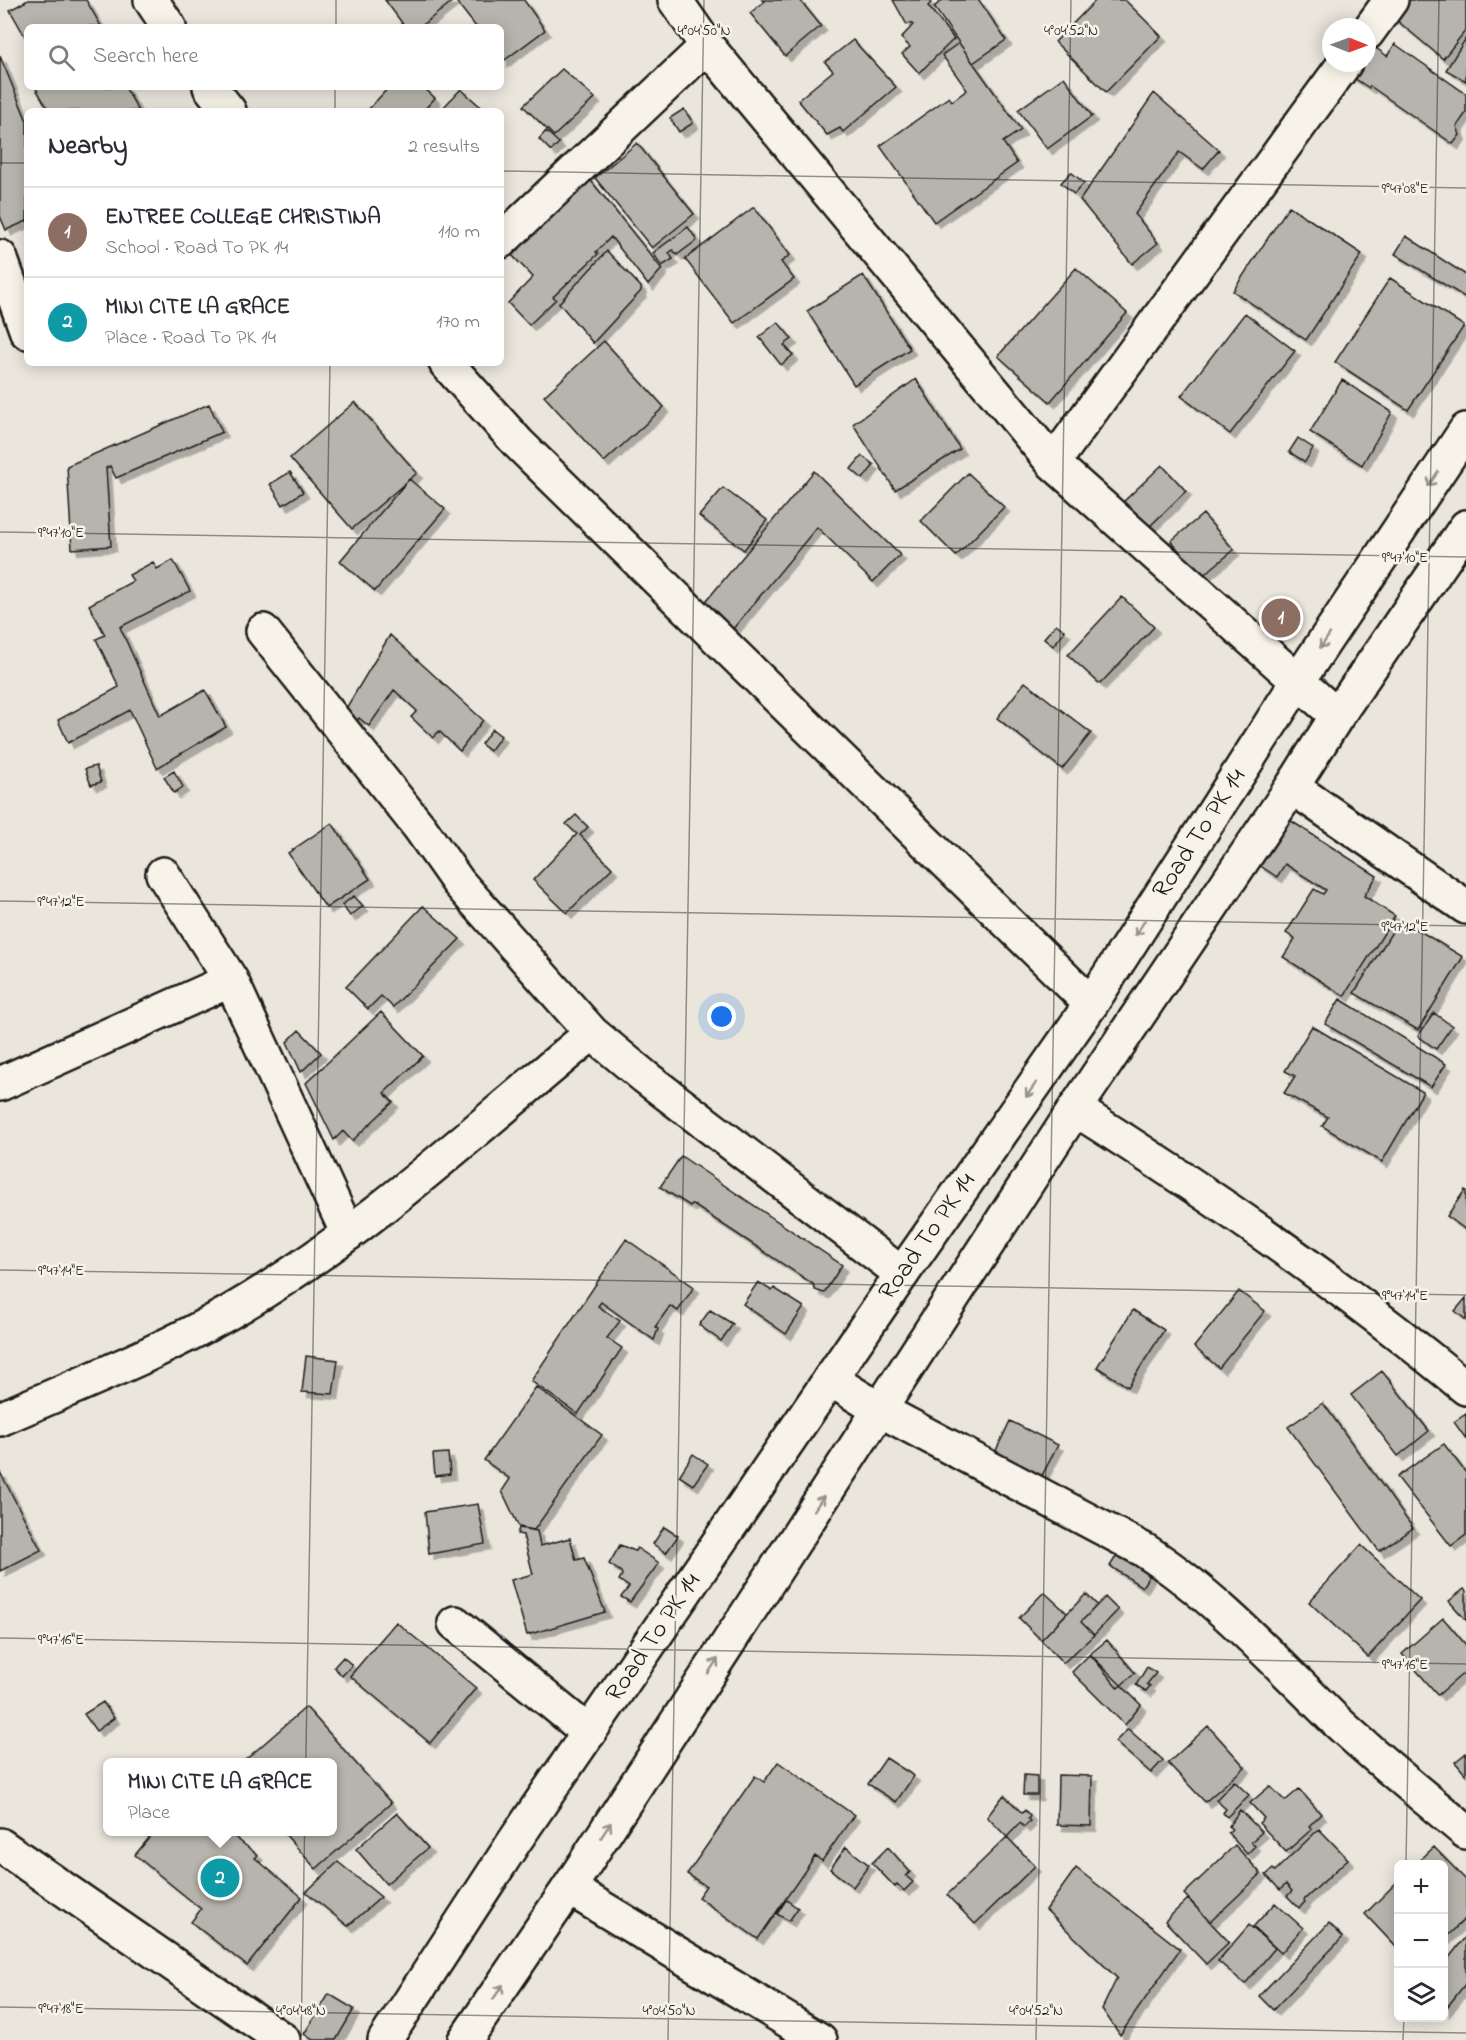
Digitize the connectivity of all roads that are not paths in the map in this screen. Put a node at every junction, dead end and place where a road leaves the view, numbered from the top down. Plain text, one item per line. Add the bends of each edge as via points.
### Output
1 (151, 0) edge
2 (675, 0) edge
3 (1391, 0) edge
4 (1376, 21) edge
5 (167, 24) edge
6 (707, 46) junction
7 (1338, 72) edge
8 (212, 90) edge
9 (227, 108) edge
10 (504, 238) edge
11 (0, 257) edge
12 (24, 324) edge
13 (449, 366) edge
14 (1466, 430) edge
15 (1053, 463) junction
16 (1466, 527) edge
17 (263, 631) dead end
18 (1298, 681) junction
19 (1336, 716) junction
20 (1292, 787) junction
21 (163, 874) dead end
22 (1466, 907) edge
23 (231, 980) junction
24 (1091, 1004) junction
25 (592, 1033) junction
26 (0, 1084) edge
27 (1075, 1109) junction
28 (348, 1234) junction
29 (902, 1275) junction
30 (830, 1380) junction
31 (1466, 1388) edge
32 (880, 1410) junction
33 (0, 1419) edge
34 (455, 1623) dead end
35 (589, 1733) junction
36 (1466, 1832) edge
37 (0, 1845) edge
38 (569, 1888) junction
39 (283, 2040) edge
40 (385, 2040) edge
41 (465, 2040) edge
42 (820, 2040) edge

1 - 5 street
2 - 6 street
3 - 4 street
6 - 10 street
6 - 15 street
7 - 15 street
8 - 9 street
11 - 12 street
13 - 24 street via 518,443
14 -> 18 street, Road To PK 14
15 - 18 street
16 - 19 street, Road To PK 14
17 - 25 street via 420,828 458,882
18 - 19 street
18 -> 24 street, Road To PK 14
19 - 20 street, Road To PK 14
20 - 22 street
20 - 27 street, Road To PK 14
21 - 23 street
23 - 26 street
23 - 28 street
24 -> 29 street, Road To PK 14
25 - 28 street
25 - 29 street
27 - 31 street via 1159,1161 1289,1252
27 - 32 street, Road To PK 14
28 - 33 street via 232,1311 166,1347
29 - 30 street, Road To PK 14
30 - 32 street
30 - 35 street, Road To PK 14
32 - 36 street via 1165,1563
38 -> 32 street, Road To PK 14
34 - 35 street
35 - 40 street, Road To PK 14
37 - 39 street
41 -> 38 street, Road To PK 14
38 - 42 street

